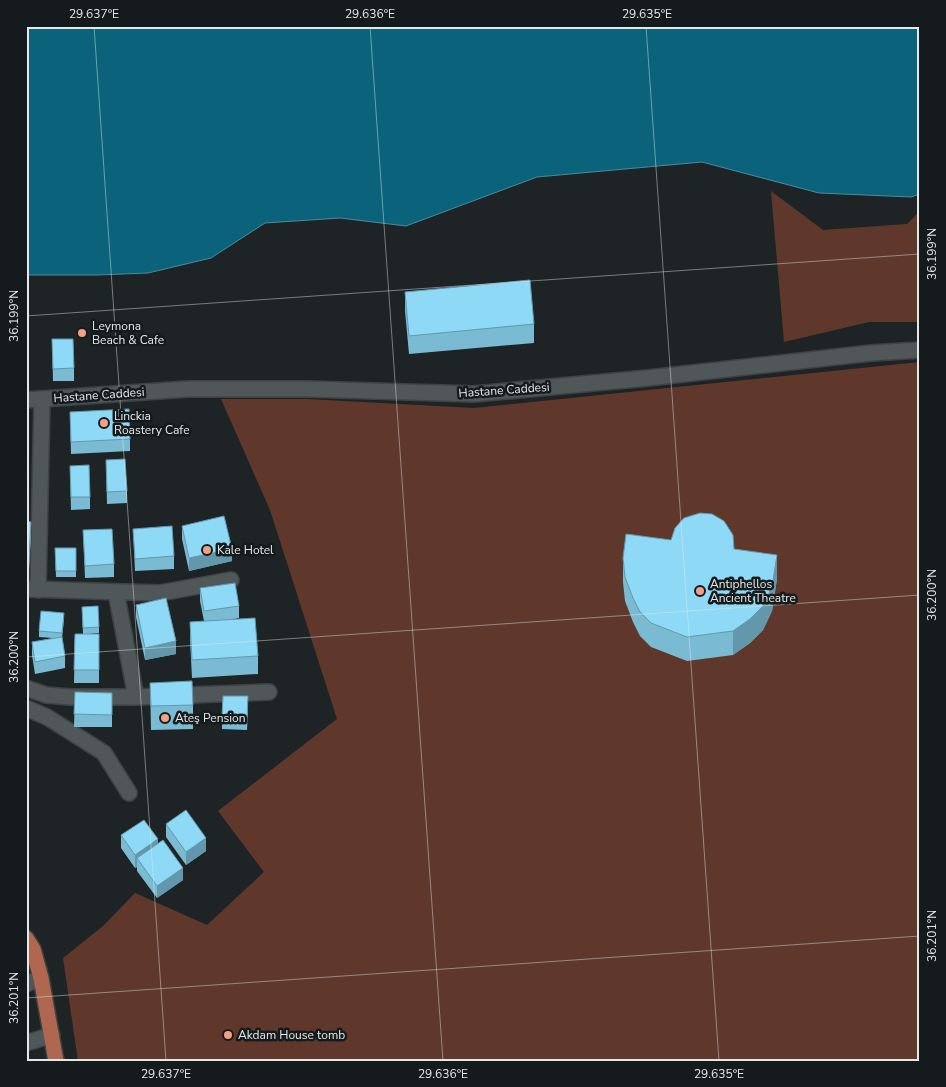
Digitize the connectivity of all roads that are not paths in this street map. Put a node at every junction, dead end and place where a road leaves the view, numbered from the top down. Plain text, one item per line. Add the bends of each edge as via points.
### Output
1 (920, 350) edge
2 (26, 400) edge
3 (42, 400) junction
4 (230, 580) dead end
5 (32, 589) edge
6 (116, 592) junction
7 (26, 688) edge
8 (269, 692) dead end
9 (136, 697) junction
10 (26, 708) edge
11 (129, 793) dead end
12 (26, 938) edge
13 (41, 978) junction
14 (26, 984) edge
15 (52, 1035) junction
16 (26, 1043) edge
17 (56, 1061) edge

1 - 3 street, Hastane Caddesi via 474,394 188,389
2 - 3 street, Hastane Caddesi
3 - 5 street
4 - 6 street via 160,593
5 - 6 street
6 - 9 street
7 - 9 street via 46,695
8 - 9 street
10 - 11 street via 47,717 104,753
12 - 13 main road via 33,949
13 - 14 street
13 - 15 main road
15 - 16 street
15 - 17 main road

